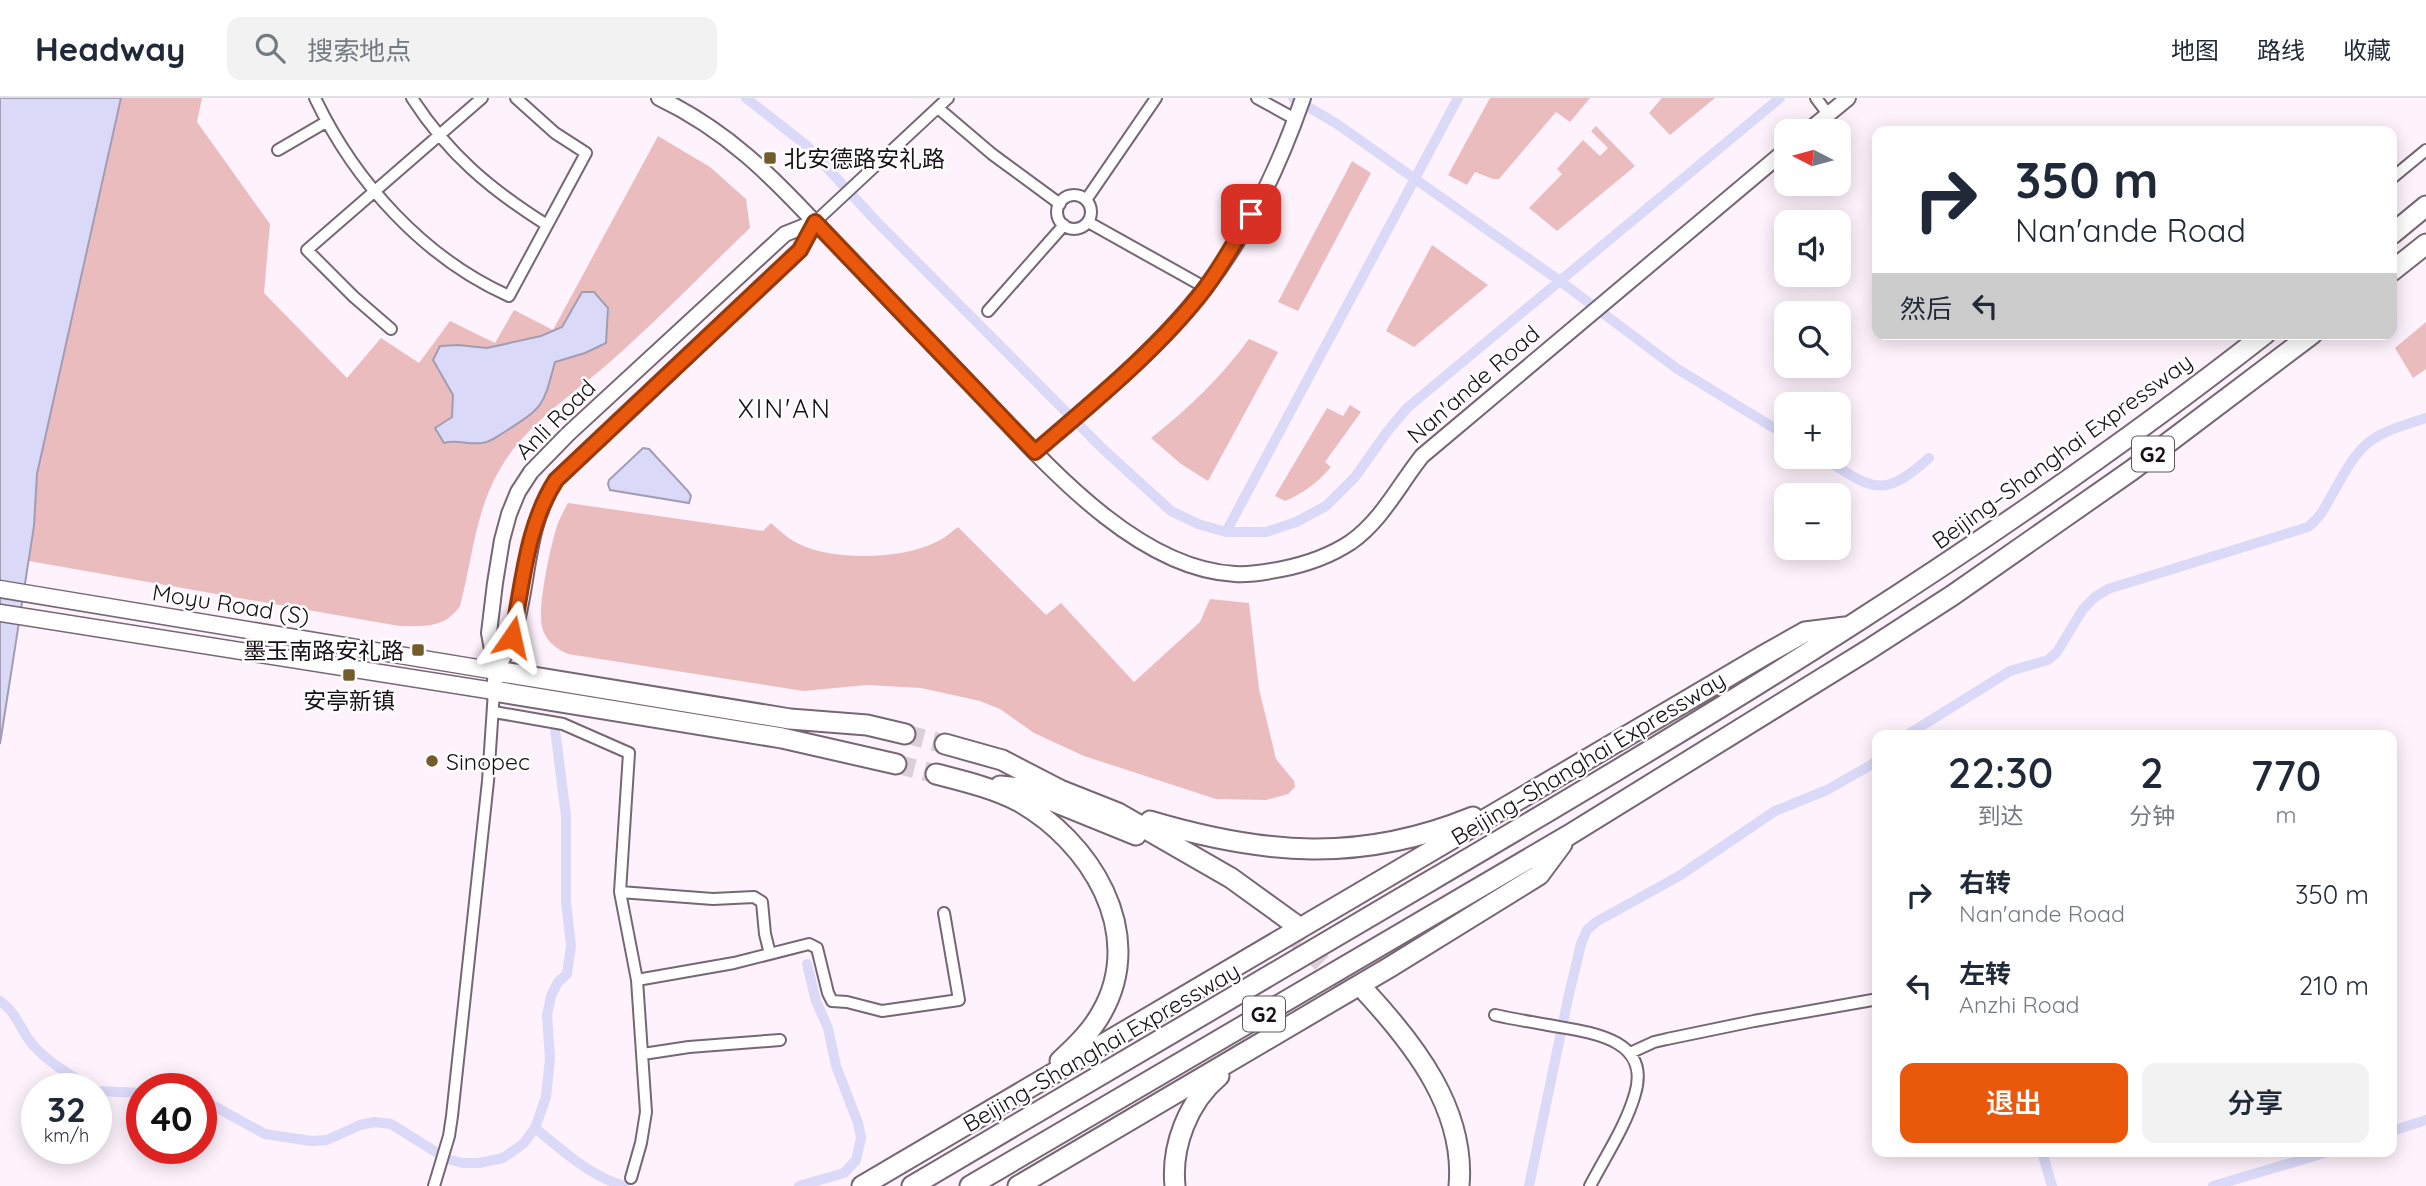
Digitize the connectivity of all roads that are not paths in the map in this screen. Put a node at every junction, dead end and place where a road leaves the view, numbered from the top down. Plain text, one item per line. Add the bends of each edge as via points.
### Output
1 (315, 98) edge
2 (412, 98) edge
3 (482, 98) edge
4 (516, 98) edge
5 (659, 98) edge
6 (948, 98) edge
7 (1156, 98) edge
8 (1257, 98) edge
9 (1816, 98) edge
10 (1848, 98) edge
11 (938, 108) junction
12 (1298, 110) edge
13 (1828, 114) junction
14 (1822, 119) edge
15 (326, 122) junction
16 (439, 136) junction
17 (278, 150) dead end
18 (2426, 150) edge
19 (1774, 160) edge
20 (2397, 174) edge
21 (373, 192) junction
22 (1086, 200) junction
23 (1060, 204) junction
24 (2426, 206) edge
25 (815, 222) junction
26 (1088, 222) junction
27 (547, 225) junction
28 (1064, 225) junction
29 (2397, 230) edge
30 (2426, 244) edge
31 (2397, 267) edge
32 (1206, 288) junction
33 (988, 311) dead end
34 (391, 329) dead end
35 (2257, 340) edge
36 (2304, 340) edge
37 (1035, 452) junction
38 (0, 589) edge
39 (0, 613) edge
40 (1853, 626) junction
41 (496, 671) junction
42 (494, 691) junction
43 (494, 712) junction
44 (905, 734) tunnel mouth
45 (945, 744) tunnel mouth
46 (896, 764) tunnel mouth
47 (936, 774) tunnel mouth
48 (972, 783) junction
49 (1502, 811) junction
50 (1118, 813) junction
51 (1569, 835) junction
52 (620, 892) junction
53 (944, 913) dead end
54 (770, 954) junction
55 (637, 980) junction
56 (1872, 1000) edge
57 (1495, 1015) dead end
58 (1270, 1038) junction
59 (780, 1040) dead end
60 (1630, 1053) junction
61 (643, 1054) junction
62 (1050, 1076) junction
63 (631, 1178) dead end
64 (1025, 1182) edge
65 (435, 1186) edge
66 (862, 1186) edge
67 (912, 1186) edge
68 (970, 1186) edge
69 (1175, 1186) edge
70 (1451, 1186) edge
71 (1458, 1186) edge
72 (1590, 1186) edge

1 - 15 street
2 - 16 street
3 - 16 street
4 - 27 street via 586,153
5 - 25 street, Nan'ande Road via 688,111 743,151
6 - 11 street, Anli Road
7 - 22 street
8 - 12 street
9 - 13 street
10 - 13 street
11 - 23 street
11 - 25 street, Anli Road
12 - 32 street via 1263,192
13 - 14 street
15 - 17 street
15 - 21 street
16 - 21 street
16 - 27 street via 484,182
18 - 20 street
19 - 37 street, Nan'ande Road via 1422,456 1383,512 1353,541 1328,555 1301,565 1234,574 1174,558 1134,538 1100,513
21 - 27 street via 435,249 509,296
21 - 34 street via 307,250
22 - 23 street via 1072,196
22 - 26 street via 1091,215
23 - 28 street via 1057,214
24 - 29 highway
25 - 37 street, Nan'ande Road
25 - 41 street, Anli Road via 800,250 556,480 535,521 512,637
25 - 41 street, Anli Road via 785,234 531,472 518,492 502,540 489,633
26 - 28 street via 1080,228
26 - 32 street
28 - 33 street
30 - 31 highway
32 - 37 street via 1155,344
35 - 40 highway, Beijing–Shanghai Expressway / G2 via 2115,446
36 - 51 highway, G2 via 1953,595
38 - 41 main road, Moyu Road (S)
39 - 42 main road, Moyu Road (S)
40 - 49 highway via 1805,632
40 - 67 highway, Beijing–Shanghai Expressway / G2 via 1577,795
41 - 42 street
41 - 44 highway
42 - 43 street
42 - 46 highway via 782,738
43 - 52 street via 563,724 629,753
43 - 65 street via 452,1116
45 - 50 highway via 1002,760
47 - 48 highway
48 - 50 highway via 1020,788 1159,846 1292,928 1231,878
48 - 62 highway via 1016,800 1064,834 1083,855 1110,903 1117,957 1114,985 1087,1034
49 - 50 highway via 1394,842 1338,849 1223,841
49 - 62 highway
51 - 58 highway via 1539,875
51 - 68 highway, G2
52 - 54 street via 759,899
52 - 55 street
53 - 54 street via 959,1000 883,1011 832,1001 814,945
54 - 55 street
55 - 61 street
56 - 60 street via 1654,1042
57 - 60 street via 1570,1029 1616,1042
58 - 64 highway
58 - 69 highway via 1206,1089 1188,1116 1175,1157
59 - 61 street
60 - 72 street via 1638,1073 1635,1095
61 - 63 street via 645,1126
62 - 66 highway
70 - 71 highway via 1448,1138 1434,1096 1362,994 1390,1018 1441,1093 1455,1137

